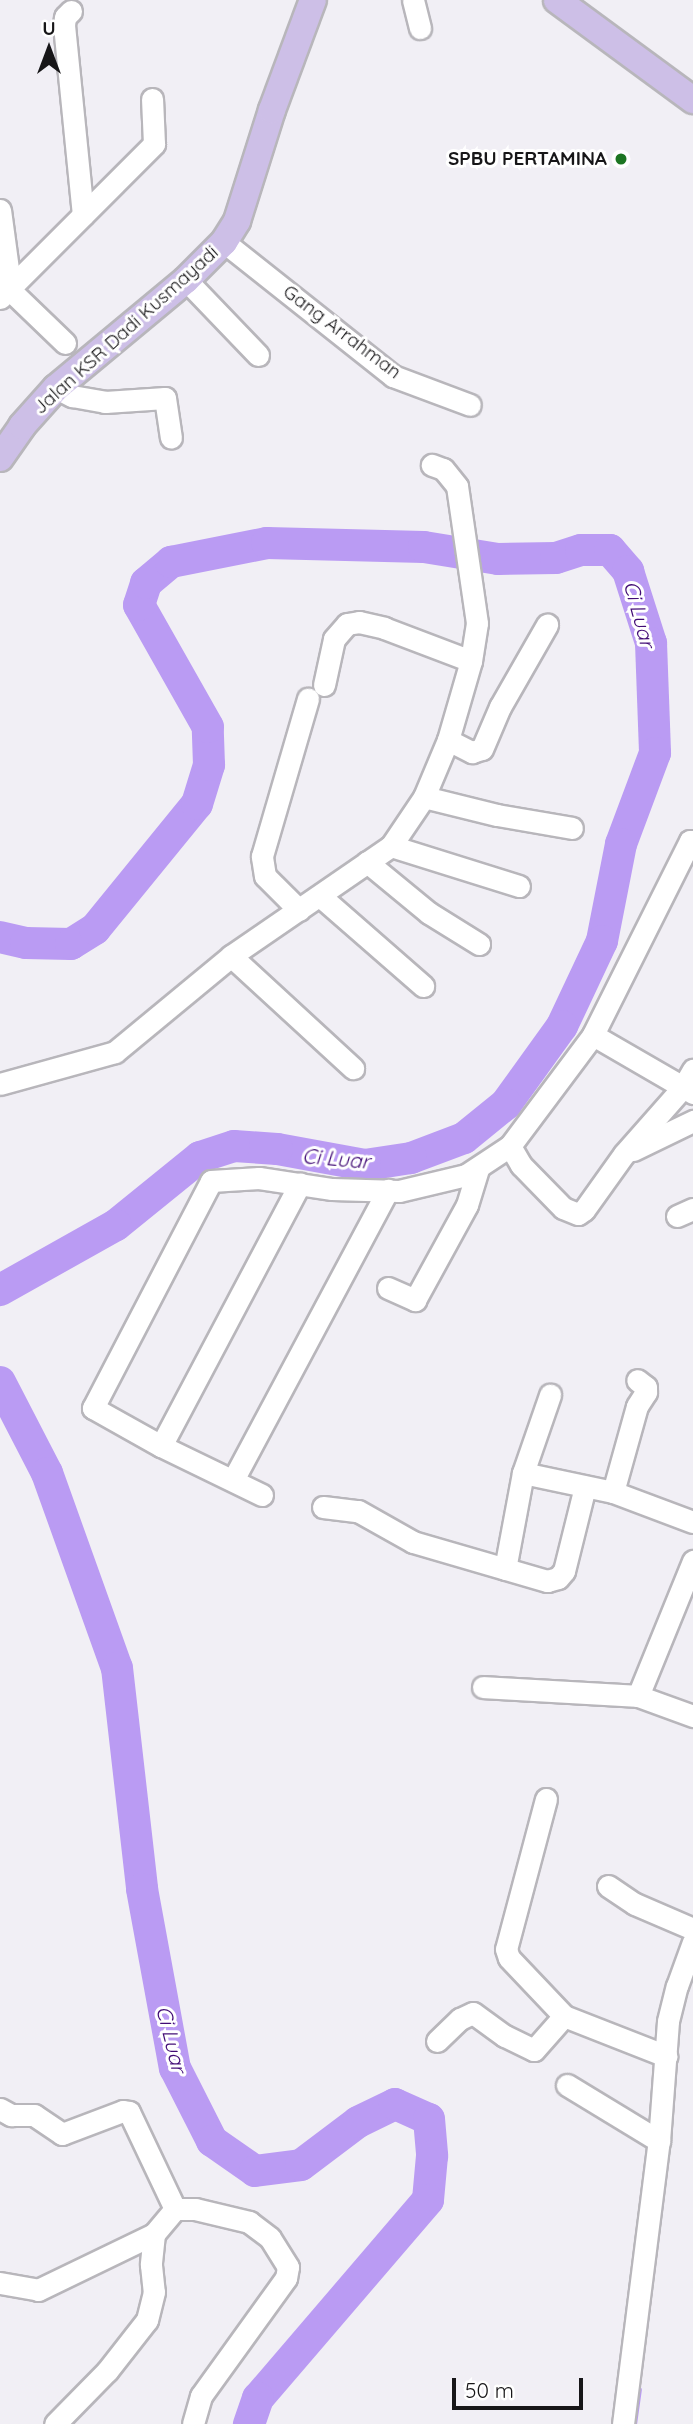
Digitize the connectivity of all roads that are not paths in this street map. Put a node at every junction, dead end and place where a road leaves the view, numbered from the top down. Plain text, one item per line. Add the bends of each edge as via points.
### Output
1 (313, 0) edge
2 (413, 0) edge
3 (557, 0) edge
4 (71, 11) dead end
5 (420, 28) dead end
6 (152, 99) dead end
7 (693, 100) edge
8 (0, 210) edge
9 (83, 215) junction
10 (224, 242) junction
11 (186, 280) junction
12 (6, 295) edge
13 (65, 342) dead end
14 (258, 355) dead end
15 (56, 388) junction
16 (470, 405) dead end
17 (171, 438) dead end
18 (0, 458) edge
19 (432, 465) dead end
20 (547, 625) dead end
21 (471, 661) junction
22 (448, 740) junction
23 (424, 797) junction
24 (572, 828) dead end
25 (693, 841) edge
26 (391, 846) junction
27 (367, 862) junction
28 (519, 886) dead end
29 (320, 896) junction
30 (299, 910) junction
31 (479, 944) dead end
32 (232, 956) junction
33 (423, 986) dead end
34 (593, 1035) junction
35 (353, 1068) dead end
36 (690, 1083) edge
37 (0, 1084) edge
38 (693, 1121) edge
39 (510, 1146) junction
40 (624, 1154) junction
41 (478, 1168) junction
42 (300, 1184) junction
43 (388, 1190) junction
44 (388, 1288) dead end
45 (637, 1380) dead end
46 (550, 1395) dead end
47 (161, 1446) junction
48 (523, 1473) junction
49 (233, 1480) junction
50 (585, 1487) junction
51 (613, 1492) junction
52 (262, 1495) dead end
53 (323, 1507) dead end
54 (693, 1522) edge
55 (693, 1561) edge
56 (505, 1569) junction
57 (483, 1687) dead end
58 (638, 1696) junction
59 (693, 1716) edge
60 (546, 1799) dead end
61 (608, 1886) dead end
62 (693, 1929) edge
63 (693, 1942) edge
64 (564, 2016) junction
65 (437, 2041) dead end
66 (666, 2056) junction
67 (567, 2085) dead end
68 (0, 2109) edge
69 (659, 2141) junction
70 (175, 2209) junction
71 (154, 2234) junction
72 (0, 2283) edge
73 (55, 2424) edge
74 (192, 2424) edge
75 (623, 2424) edge

1 - 10 main road, Jalan KSR Dadi Kusmayadi via 237,221
2 - 5 street
3 - 7 main road
4 - 9 street via 64,25
6 - 9 street via 154,144
8 - 12 street
9 - 12 street
10 - 11 main road, Jalan KSR Dadi Kusmayadi
10 - 16 street, Gang Arrahman via 393,376
11 - 14 street
11 - 15 main road, Jalan KSR Dadi Kusmayadi
12 - 13 street
15 - 17 street via 72,397 105,402 165,398
15 - 18 main road, Jalan KSR Dadi Kusmayadi
19 - 21 street via 443,469 457,486 477,623
20 - 22 street via 500,707 482,749 472,752
21 - 22 street
21 - 30 street via 359,622 347,624 334,639 262,856 265,876
22 - 23 street
23 - 24 street
23 - 26 street
25 - 34 street
26 - 27 street
26 - 28 street
27 - 29 street
27 - 31 street via 429,913
29 - 30 street
29 - 33 street
30 - 32 street
32 - 35 street
32 - 37 street via 115,1052
34 - 36 street
34 - 39 street
36 - 40 street
38 - 40 street
39 - 40 street via 521,1165 563,1208 578,1214
39 - 41 street
41 - 43 street via 466,1175
41 - 44 street via 467,1205 415,1300
42 - 43 street
42 - 47 street
42 - 47 street via 259,1178 211,1181 93,1408
43 - 49 street
45 - 51 street via 646,1392 637,1406
46 - 48 street
47 - 49 street
48 - 50 street
48 - 56 street
49 - 52 street
50 - 51 street
50 - 56 street via 564,1572 547,1581
51 - 54 street
53 - 56 street via 358,1511 413,1542
55 - 58 street
57 - 58 street
58 - 59 street
60 - 64 street via 506,1949 509,1958
61 - 62 street via 635,1904
63 - 66 street via 668,2021
64 - 65 street via 534,2050 474,2013 460,2018
64 - 66 street
66 - 69 street
67 - 69 street
68 - 70 street via 11,2115 34,2115 62,2134 129,2112
69 - 75 street
70 - 71 street
70 - 74 street via 195,2208 250,2222 270,2238 288,2267 286,2278 201,2396
71 - 72 street via 38,2290
71 - 73 street via 154,2292 147,2320 107,2371

